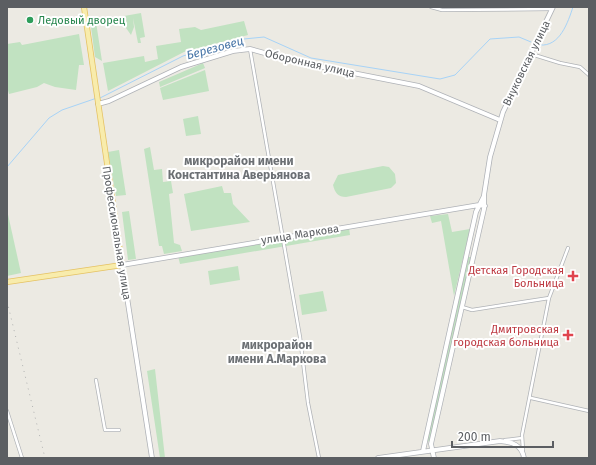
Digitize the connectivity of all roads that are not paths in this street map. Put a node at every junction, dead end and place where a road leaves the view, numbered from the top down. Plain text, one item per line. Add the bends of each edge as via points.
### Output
1 (84, 7) edge
2 (431, 7) edge
3 (552, 8) edge
4 (250, 50) junction
5 (531, 54) junction
6 (589, 75) edge
7 (98, 100) junction
8 (500, 120) junction
9 (484, 195) junction
10 (479, 205) junction
11 (485, 206) junction
12 (282, 238) junction
13 (568, 248) dead end
14 (467, 254) junction
15 (474, 256) junction
16 (122, 265) junction
17 (7, 282) edge
18 (550, 298) junction
19 (462, 307) junction
20 (96, 380) dead end
21 (531, 398) junction
22 (7, 411) edge
23 (589, 411) edge
24 (119, 430) dead end
25 (522, 438) junction
26 (426, 440) junction
27 (500, 441) junction
28 (432, 450) junction
29 (423, 451) junction
30 (524, 456) edge
31 (22, 458) edge
32 (152, 458) edge
33 (320, 458) edge
34 (378, 458) edge
35 (434, 458) edge

1 - 7 main road, Профессиональная улица
2 - 3 street via 442,10
3 - 5 main road, Внуковская улица
4 - 7 main road, Оборонная улица via 233,51 181,67 108,101
4 - 8 main road, Оборонная улица via 419,86
4 - 12 street
5 - 6 street via 580,67
5 - 8 main road, Внуковская улица
7 - 16 main road, Профессиональная улица
8 - 9 main road, Внуковская улица via 490,157
9 - 10 main road
9 - 11 main road
10 - 11 main road, улица Маркова
10 - 12 main road, улица Маркова
10 - 14 main road
11 - 15 main road
12 - 16 main road, улица Маркова
12 - 33 street via 300,337 308,404
13 - 18 street
14 - 15 main road
14 - 26 main road
15 - 19 main road
16 - 17 main road
16 - 32 main road, Профессиональная улица
18 - 19 street via 472,310
18 - 21 street
19 - 28 main road
20 - 24 street via 105,430
21 - 23 street
21 - 25 street
22 - 31 street
25 - 27 street
25 - 30 street
26 - 28 main road
26 - 29 main road
27 - 28 main road
27 - 30 main road via 516,444
28 - 29 main road
28 - 35 main road
29 - 34 main road

